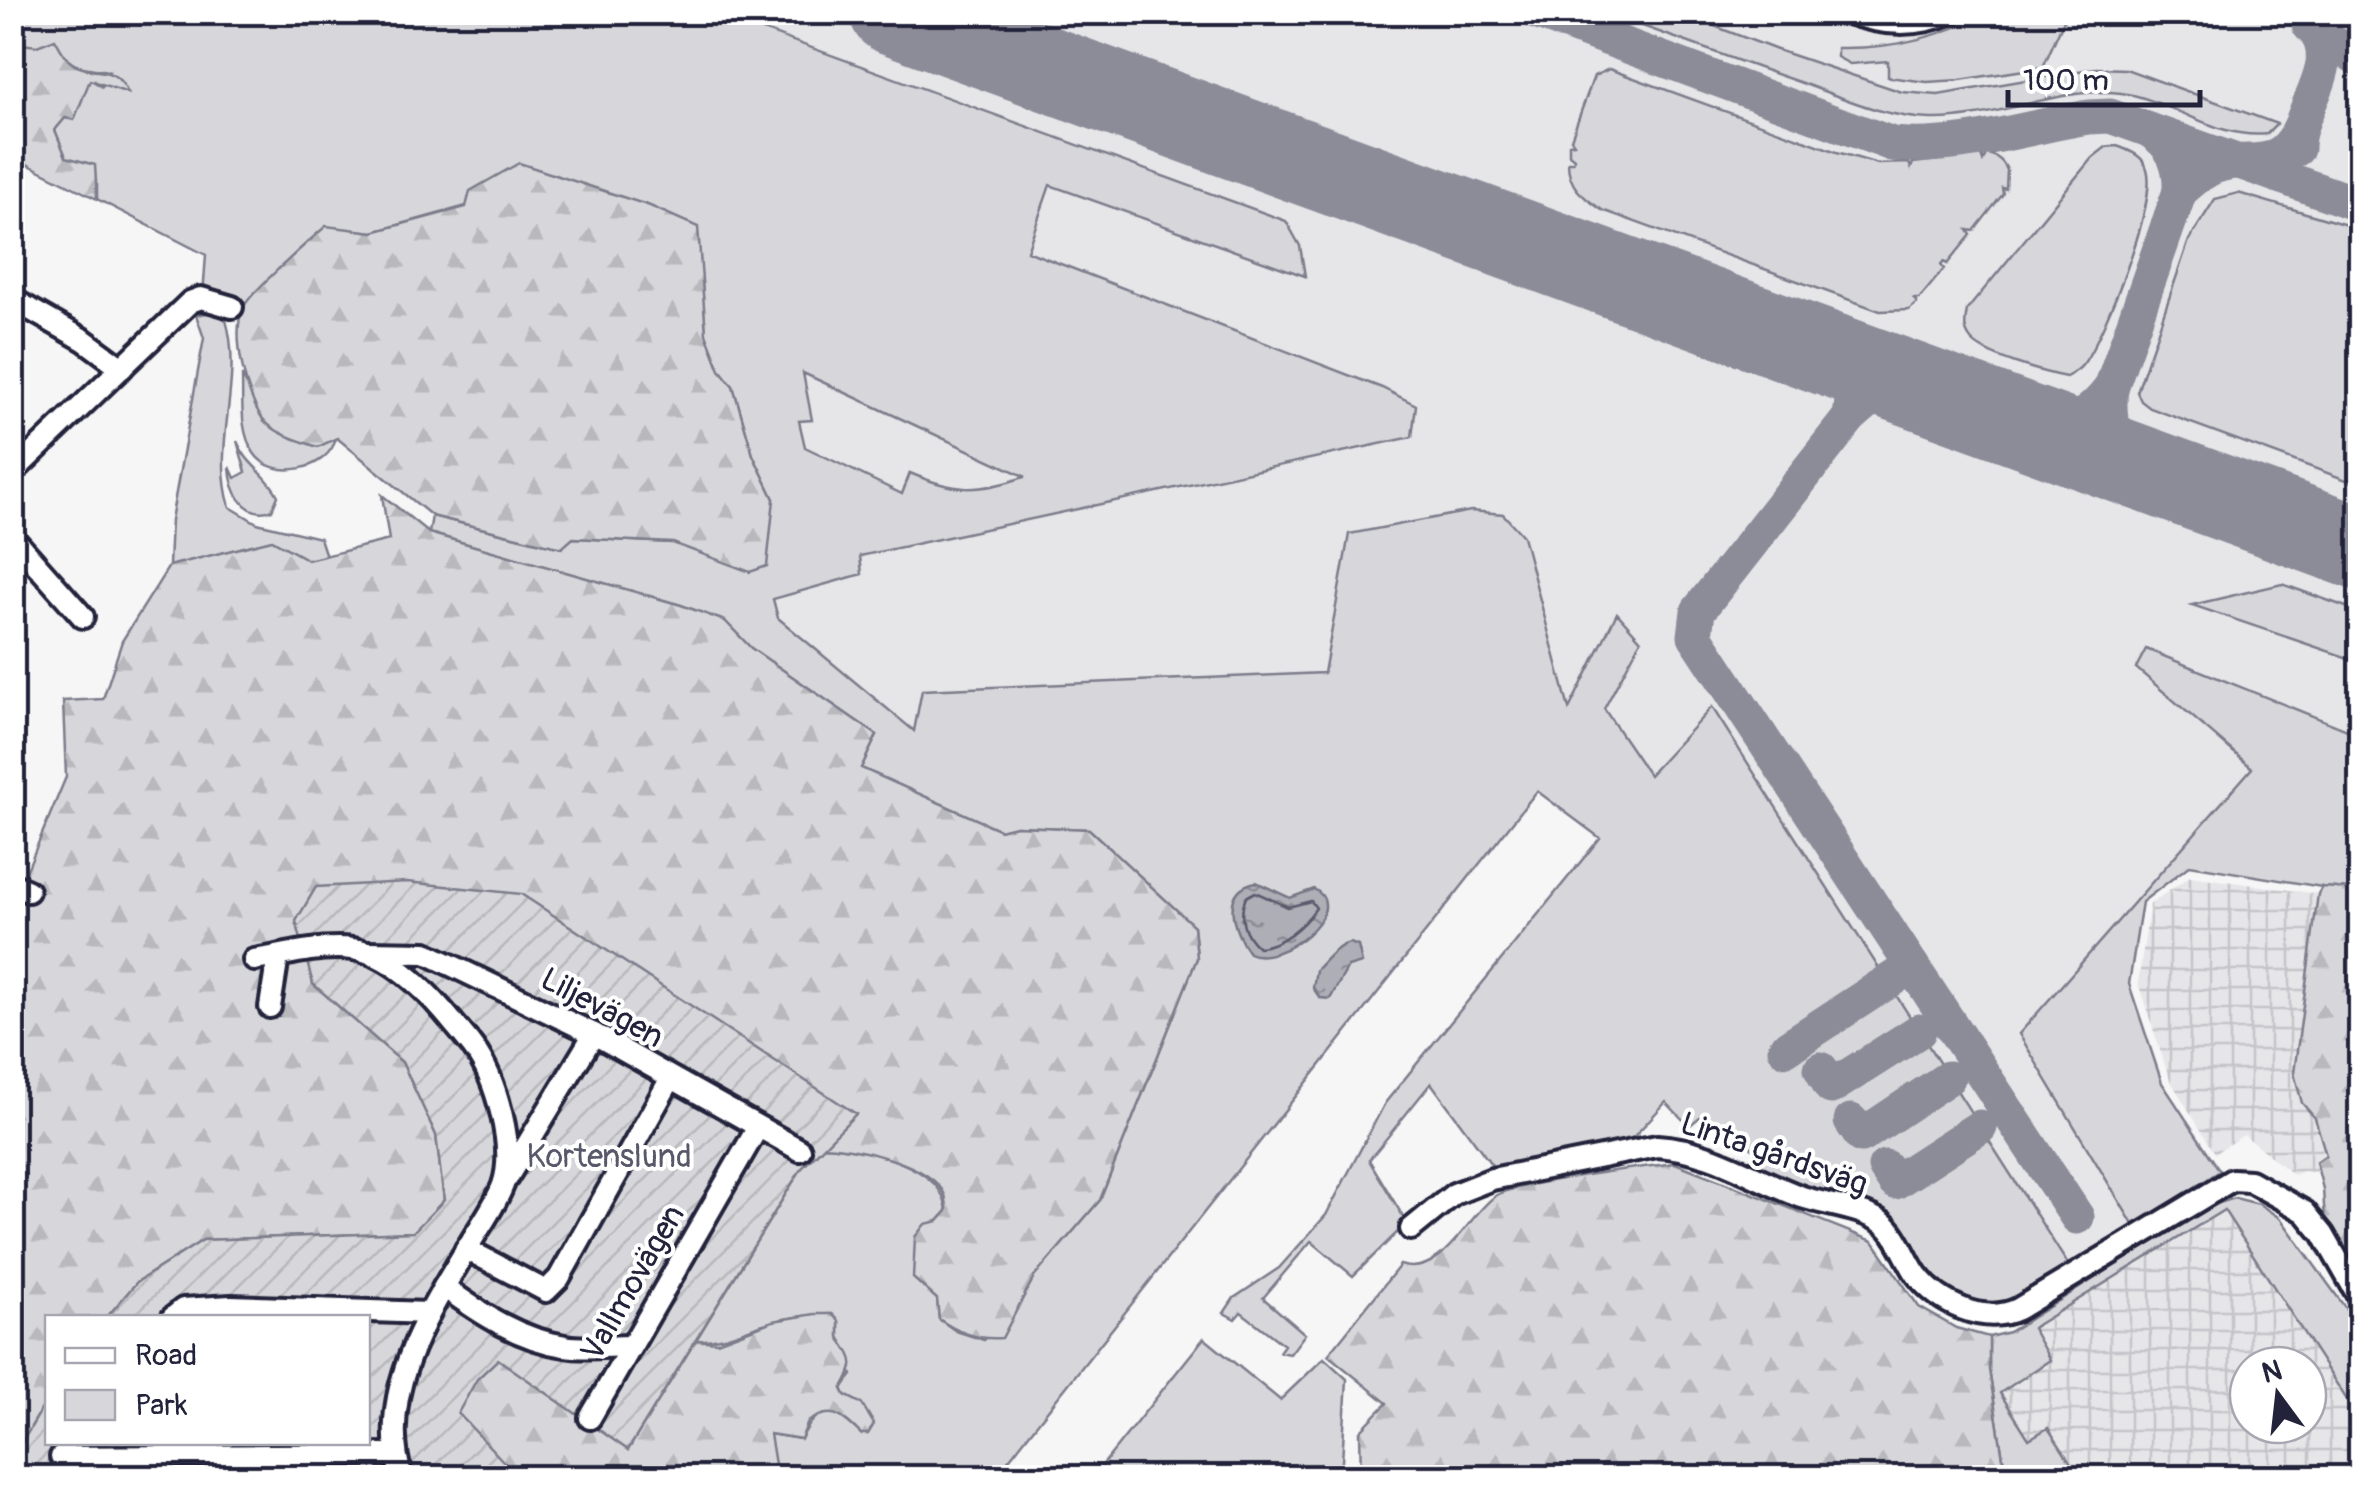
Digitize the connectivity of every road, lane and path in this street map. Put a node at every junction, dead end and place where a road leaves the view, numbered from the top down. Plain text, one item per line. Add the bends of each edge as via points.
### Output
1 (1846, 12) edge
2 (1952, 12) edge
3 (12, 300) edge
4 (232, 308) dead end
5 (122, 368) junction
6 (12, 473) edge
7 (12, 538) edge
8 (83, 617) dead end
9 (367, 952) junction
10 (278, 956) junction
11 (254, 960) dead end
12 (270, 1007) dead end
13 (594, 1034) junction
14 (671, 1078) junction
15 (758, 1127) junction
16 (800, 1150) dead end
17 (503, 1184) junction
18 (1410, 1229) dead end
19 (466, 1249) junction
20 (444, 1287) junction
21 (2360, 1299) edge
22 (230, 1312) edge
23 (326, 1313) edge
24 (428, 1313) junction
25 (176, 1315) edge
26 (630, 1346) junction
27 (590, 1418) dead end
28 (206, 1449) edge
29 (300, 1449) edge
30 (147, 1450) edge
31 (394, 1454) junction
32 (61, 1457) dead end
33 (402, 1478) edge

1 - 2 street via 1908,24
3 - 5 street
4 - 5 street via 201,298 190,302
5 - 6 street
7 - 8 street
9 - 10 street, Liljevägen
9 - 13 street, Liljevägen via 426,953
9 - 17 street via 421,985 476,1050 507,1137
10 - 11 street, Liljevägen
10 - 12 street
13 - 14 street, Liljevägen
13 - 17 street
14 - 15 street, Liljevägen
14 - 19 street via 546,1291
15 - 16 street, Liljevägen
15 - 26 street, Vallmovägen
17 - 19 street
18 - 21 street, Linta gårdsväg via 1454,1194 1492,1179 1677,1147 1885,1224 1937,1296 1993,1317 2018,1309 2238,1179 2305,1212
19 - 20 street
20 - 24 street
20 - 26 street via 530,1338 568,1347
22 - 23 street
22 - 25 street via 183,1309
23 - 24 street
24 - 31 street via 395,1409
26 - 27 street, Vallmovägen
28 - 29 street
28 - 30 street
29 - 31 street
30 - 32 street
31 - 33 street

